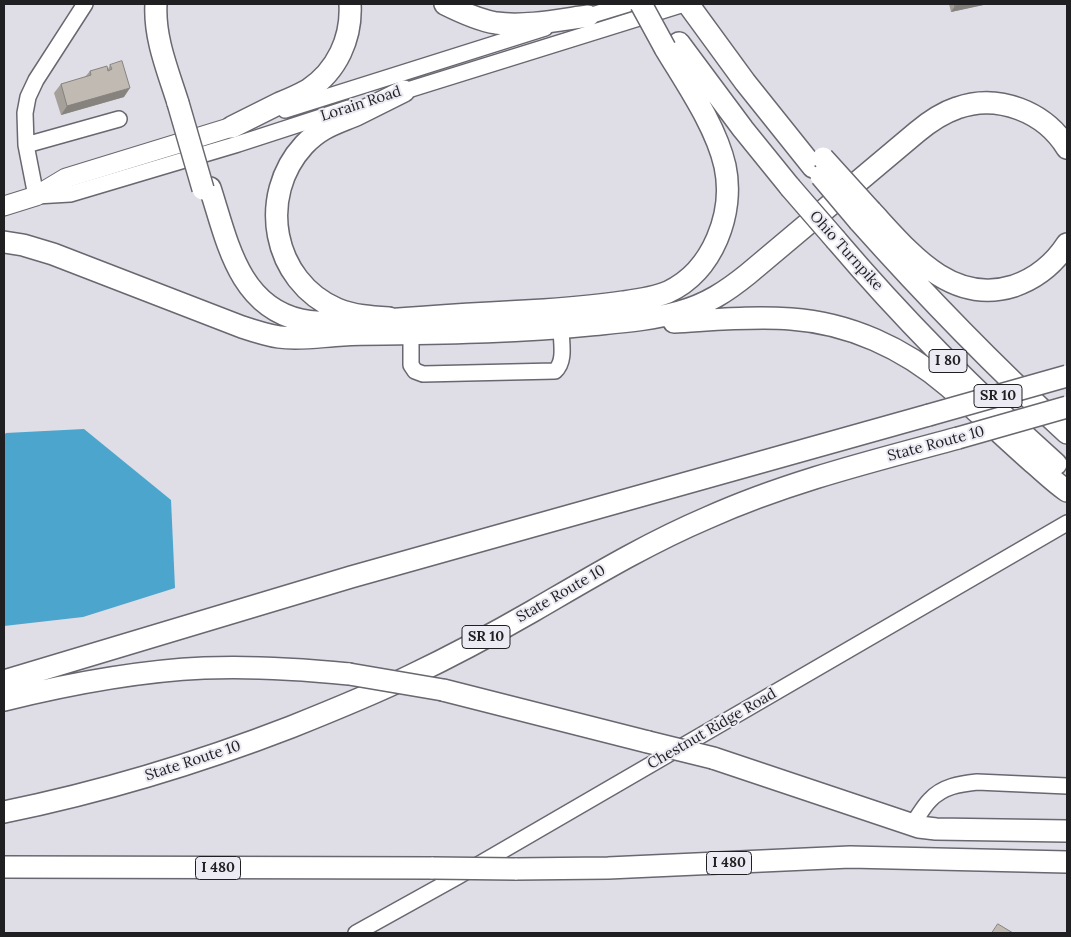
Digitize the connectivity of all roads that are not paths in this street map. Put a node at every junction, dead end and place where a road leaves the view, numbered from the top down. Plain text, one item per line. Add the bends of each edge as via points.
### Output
1 (85, 4) edge
2 (156, 4) edge
3 (165, 4) edge
4 (350, 4) edge
5 (445, 4) edge
6 (628, 4) edge
7 (641, 4) edge
8 (652, 4) edge
9 (686, 4) edge
10 (588, 16) junction
11 (548, 27) junction
12 (554, 44) junction
13 (672, 45) junction
14 (404, 91) junction
15 (181, 102) junction
16 (120, 119) dead end
17 (232, 127) junction
18 (1067, 134) edge
19 (26, 144) junction
20 (1067, 148) edge
21 (207, 189) junction
22 (36, 196) junction
23 (4, 206) edge
24 (865, 216) junction
25 (4, 242) edge
26 (1067, 244) edge
27 (592, 307) junction
28 (611, 323) junction
29 (406, 326) junction
30 (561, 328) junction
31 (346, 334) junction
32 (1067, 376) edge
33 (1067, 407) edge
34 (1067, 433) edge
35 (1066, 485) edge
36 (1067, 523) edge
37 (4, 681) edge
38 (4, 700) edge
39 (1067, 786) edge
40 (4, 812) edge
41 (912, 825) junction
42 (1067, 830) edge
43 (1067, 862) edge
44 (4, 867) edge
45 (356, 933) edge

1 - 19 street via 31,88 25,113
2 - 15 highway via 160,44
3 - 15 highway
4 - 17 highway via 346,40 325,75 306,91
5 - 10 highway via 474,17 502,23
6 - 10 street, Lorain Road
7 - 13 highway, bridge
8 - 13 highway, Ohio Turnpike / I 80
9 - 12 street, Lorain Road
9 - 24 highway, bridge via 745,82 787,117 818,163
10 - 11 street, Lorain Road
11 - 12 street
11 - 17 street, Lorain Road
12 - 14 street, Lorain Road
13 - 27 highway via 722,156 728,191 724,221 707,256 678,286 650,297
13 - 35 highway, Ohio Turnpike / I 80, bridge via 870,278
14 - 22 street, Lorain Road via 70,194
14 - 29 highway via 330,125 310,140 284,176 278,194 276,219 286,259 296,276 316,296 352,314
15 - 21 highway, bridge
16 - 19 street
17 - 22 main road, Lorain Road via 66,178
18 - 27 highway via 1043,112 1016,99 985,95 947,103 922,117 750,263 708,294 678,306 654,310
19 - 22 street
20 - 28 highway via 1048,126 1023,110 986,103 957,108 917,132 728,290 678,313
21 - 29 highway via 246,283 274,309 301,320 321,323
21 - 31 highway via 228,268 239,289 253,305 271,319 290,327
22 - 23 main road, Lorain Road
24 - 26 highway via 898,240 927,268 947,281 966,287 999,289 1030,280 1051,265
24 - 34 highway, Ohio Turnpike / I 80 via 896,263
25 - 31 highway via 53,254 262,333 296,338
27 - 29 highway
28 - 30 highway
28 - 35 highway via 792,319 833,326 873,338 913,359 937,377
29 - 30 highway
29 - 30 street via 411,365 423,374 555,371 562,359
29 - 31 highway
32 - 37 highway, State Route 10 / SR 10, bridge via 361,575
33 - 40 highway, State Route 10 / SR 10, bridge via 814,478 755,498 634,554 409,676 308,720 138,779
36 - 45 street, Chestnut Ridge Road
38 - 41 highway, bridge via 104,679 179,670 262,667 349,674 443,690 712,758
39 - 41 street via 962,783 931,799
41 - 42 highway via 933,829
43 - 44 highway, I 480, bridge via 850,857 608,868

